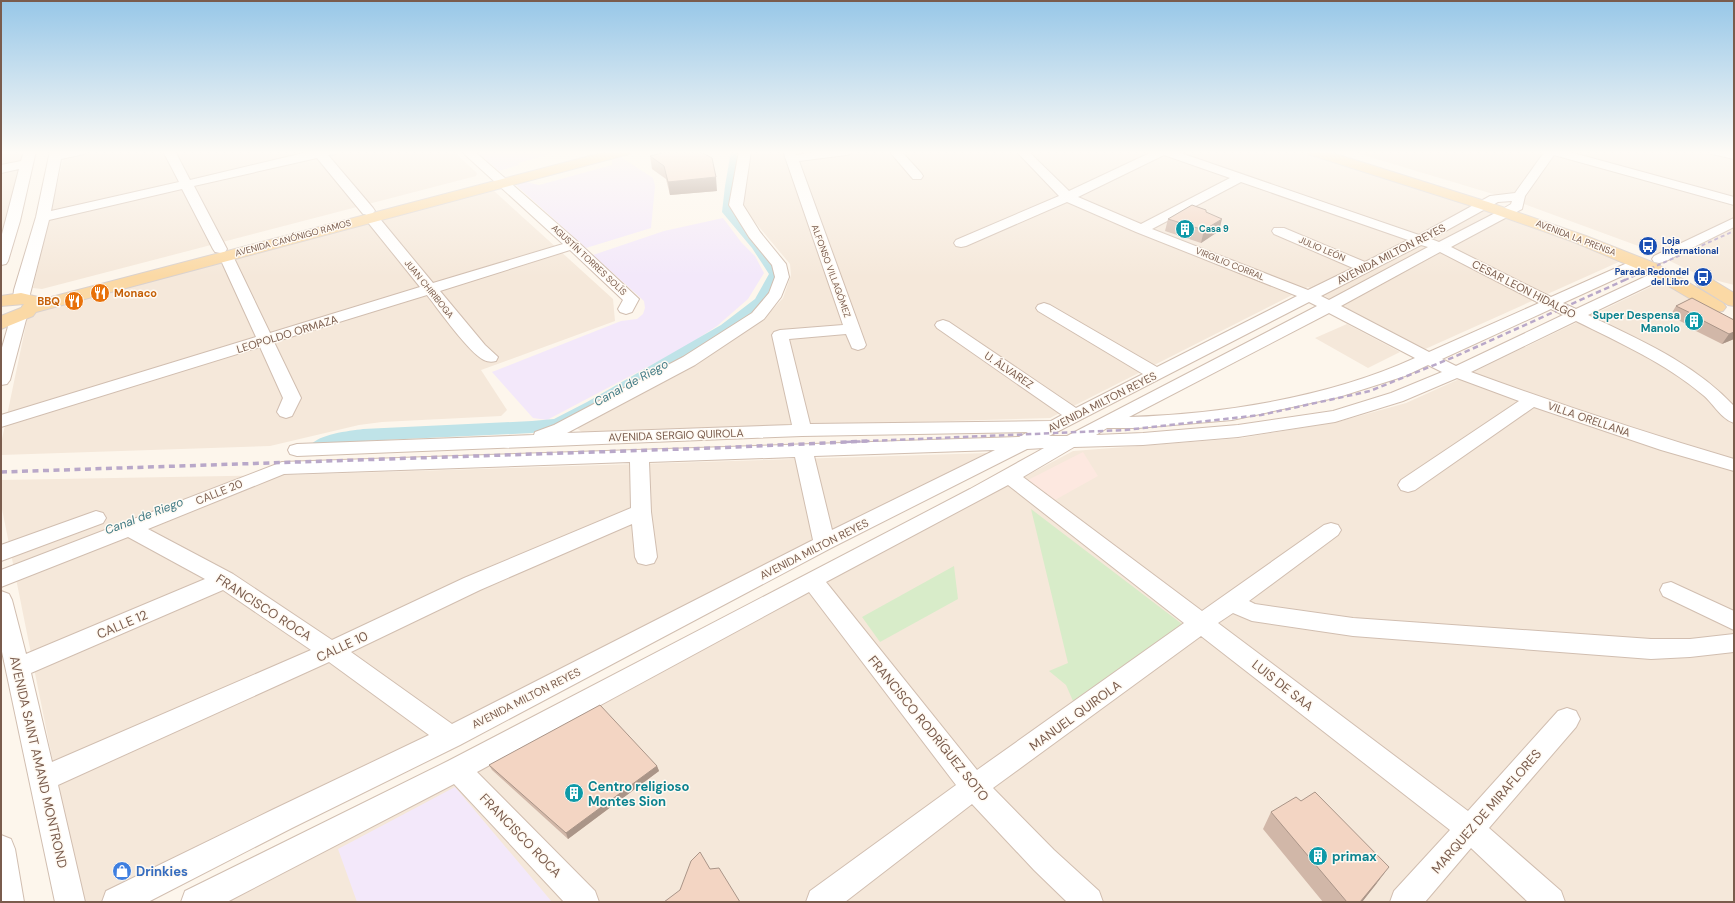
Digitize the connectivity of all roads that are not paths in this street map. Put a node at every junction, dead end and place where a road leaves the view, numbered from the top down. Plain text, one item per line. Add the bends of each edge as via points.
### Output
1 (17, 193) edge
2 (48, 193) edge
3 (150, 193) edge
4 (190, 193) edge
5 (354, 193) edge
6 (450, 193) edge
7 (516, 193) edge
8 (738, 193) edge
9 (804, 193) edge
10 (1063, 193) edge
11 (1075, 193) edge
12 (1210, 193) edge
13 (1287, 193) edge
14 (1458, 193) edge
15 (1463, 193) edge
16 (1522, 193) edge
17 (1705, 193) edge
18 (1067, 197) junction
19 (1734, 201) edge
20 (1489, 202) junction
21 (1514, 205) junction
22 (370, 214) junction
23 (43, 217) junction
24 (7, 222) edge
25 (1734, 222) edge
26 (1141, 229) junction
27 (1279, 231) dead end
28 (961, 243) dead end
29 (1431, 243) junction
30 (573, 245) junction
31 (223, 252) junction
32 (1, 261) edge
33 (1639, 263) junction
34 (1364, 267) junction
35 (1660, 267) junction
36 (1711, 286) junction
37 (430, 290) junction
38 (1734, 290) edge
39 (1309, 296) junction
40 (1, 301) edge
41 (1552, 303) junction
42 (1728, 304) edge
43 (25, 305) junction
44 (1330, 306) junction
45 (1044, 308) dead end
46 (626, 309) dead end
47 (1577, 315) junction
48 (1728, 322) edge
49 (1, 323) edge
50 (943, 325) dead end
51 (852, 329) junction
52 (266, 341) junction
53 (858, 345) dead end
54 (490, 357) dead end
55 (1428, 358) junction
56 (1451, 370) junction
57 (1156, 374) junction
58 (1, 380) edge
59 (1532, 400) junction
60 (286, 412) dead end
61 (1075, 416) junction
62 (1734, 417) edge
63 (1, 421) edge
64 (1103, 423) junction
65 (802, 430) junction
66 (1062, 434) junction
67 (528, 441) junction
68 (1022, 444) junction
69 (297, 450) dead end
70 (804, 452) junction
71 (639, 456) junction
72 (1734, 465) edge
73 (282, 468) joint
74 (1009, 476) junction
75 (1408, 484) dead end
76 (641, 512) junction
77 (96, 518) dead end
78 (129, 528) junction
79 (1331, 530) dead end
80 (824, 544) junction
81 (1, 553) edge
82 (646, 557) dead end
83 (1, 579) edge
84 (225, 580) junction
85 (812, 580) junction
86 (1671, 590) dead end
87 (1, 600) edge
88 (1234, 600) junction
89 (1734, 621) edge
90 (1202, 623) junction
91 (1734, 643) edge
92 (331, 651) junction
93 (18, 668) junction
94 (1567, 719) dead end
95 (451, 737) junction
96 (457, 769) junction
97 (42, 779) junction
98 (974, 787) junction
99 (1470, 829) junction
100 (1, 849) edge
101 (9, 902) edge
102 (70, 902) edge
103 (117, 902) edge
104 (196, 902) edge
105 (584, 902) edge
106 (821, 902) edge
107 (1088, 902) edge
108 (1405, 902) edge
109 (1550, 902) edge

1 - 24 street
2 - 23 street
3 - 23 street
4 - 31 street
5 - 22 street, JUAN CHIRIBOGA
6 - 22 main road, AVENIDA CANÓNIGO RAMOS
7 - 30 street, AGUSTÍN TORRES SOLÍS
8 - 67 street via 736,205 754,234 779,264 782,277 776,294 758,316 689,360 568,426
9 - 51 street, ALFONSO VILLAGÓMEZ
10 - 18 street, VIRGILIO CORRAL
11 - 18 street
12 - 26 street
13 - 29 street, CESAR LEON HIDALGO
14 - 20 main road, AVENIDA LA PRENSA
15 - 20 main road, AVENIDA LA PRENSA
16 - 21 street
17 - 19 street
18 - 26 street, VIRGILIO CORRAL
18 - 28 street
20 - 21 main road, AVENIDA LA PRENSA
20 - 21 street, AVENIDA MILTON REYES
20 - 29 street, AVENIDA MILTON REYES
21 - 29 street, AVENIDA MILTON REYES
21 - 33 main road, AVENIDA LA PRENSA via 1580,239
21 - 35 main road, AVENIDA LA PRENSA via 1573,225
22 - 31 main road, AVENIDA CANÓNIGO RAMOS
22 - 37 street, JUAN CHIRIBOGA
23 - 43 street via 22,290
24 - 32 street
25 - 35 street
26 - 39 street, VIRGILIO CORRAL
27 - 34 street, JULIO LEÓN
29 - 34 street, AVENIDA MILTON REYES
29 - 41 street, CESAR LEON HIDALGO
29 - 44 street, AVENIDA MILTON REYES via 1387,274
30 - 37 street, LEOPOLDO ORMAZA
30 - 46 street, AGUSTÍN TORRES SOLÍS via 631,299
31 - 43 main road, AVENIDA CANÓNIGO RAMOS
31 - 52 street
33 - 35 main road, AVENIDA LA PRENSA
33 - 41 street
34 - 39 street, AVENIDA MILTON REYES
35 - 36 main road, AVENIDA LA PRENSA
35 - 42 main road, AVENIDA LA PRENSA
35 - 47 street
36 - 38 main road
36 - 42 main road, AVENIDA LA PRENSA
37 - 52 street, LEOPOLDO ORMAZA
37 - 54 street, JUAN CHIRIBOGA via 479,349
39 - 44 street, VIRGILIO CORRAL
39 - 57 street, AVENIDA MILTON REYES
40 - 43 main road, AVENIDA CANÓNIGO RAMOS
41 - 47 street, CESAR LEON HIDALGO
41 - 55 street
42 - 48 main road via 1717,312
43 - 49 main road, AVENIDA CANÓNIGO RAMOS
43 - 58 street
44 - 55 street, VIRGILIO CORRAL
44 - 64 street, AVENIDA MILTON REYES
45 - 57 street
47 - 56 street
47 - 62 street, CESAR LEON HIDALGO via 1654,353 1692,377 1716,397
50 - 61 street, U. ÁLVAREZ
51 - 53 street, ALFONSO VILLAGÓMEZ
51 - 65 street via 780,335
52 - 60 street via 292,398
52 - 63 street, LEOPOLDO ORMAZA
55 - 56 street, VIRGILIO CORRAL
55 - 64 street via 1399,372 1339,392 1239,412
56 - 59 street, VILLA ORELLANA
56 - 66 street via 1397,397 1335,416 1238,431 1143,439
57 - 61 street, AVENIDA MILTON REYES
59 - 72 street, VILLA ORELLANA via 1668,446
59 - 75 street
61 - 66 street, AVENIDA MILTON REYES
64 - 66 street
65 - 66 street, AVENIDA SERGIO QUIROLA
65 - 67 street, AVENIDA SERGIO QUIROLA
66 - 68 street, AVENIDA MILTON REYES
66 - 74 street, AVENIDA MILTON REYES
67 - 69 street, AVENIDA SERGIO QUIROLA
68 - 70 street, AVENIDA SERGIO QUIROLA
68 - 80 street, AVENIDA MILTON REYES
70 - 71 street, AVENIDA SERGIO QUIROLA
70 - 80 street
71 - 73 street, AVENIDA SERGIO QUIROLA
71 - 76 street
73 - 78 street, CALLE 20
74 - 85 street, AVENIDA MILTON REYES
74 - 90 street, LUIS DE SAA
76 - 82 street
76 - 92 street, CALLE 10 via 472,584
77 - 81 street
78 - 83 street, CALLE 20
78 - 84 street, FRANCISCO ROCA
79 - 88 street, MANUEL QUIROLA
80 - 95 street, AVENIDA MILTON REYES
84 - 92 street, FRANCISCO ROCA
84 - 93 street, CALLE 12
85 - 96 street, AVENIDA MILTON REYES
85 - 98 street, FRANCISCO RODRÍGUEZ SOTO
86 - 89 street
87 - 93 street, AVENIDA SAINT AMAND MONTROND
88 - 90 street, MANUEL QUIROLA
88 - 91 street via 1252,612 1353,627 1650,649
90 - 98 street, MANUEL QUIROLA
90 - 99 street, LUIS DE SAA
92 - 95 street, FRANCISCO ROCA
92 - 97 street, CALLE 10
93 - 97 street, AVENIDA SAINT AMAND MONTROND
94 - 99 street, MARQUEZ DE MIRAFLORES
95 - 103 street, AVENIDA MILTON REYES
96 - 104 street, AVENIDA MILTON REYES
96 - 105 street, FRANCISCO ROCA
97 - 102 street, AVENIDA SAINT AMAND MONTROND
98 - 106 street, MANUEL QUIROLA
98 - 107 street, FRANCISCO RODRÍGUEZ SOTO
99 - 108 street, MARQUEZ DE MIRAFLORES
99 - 109 street, LUIS DE SAA
100 - 101 street

